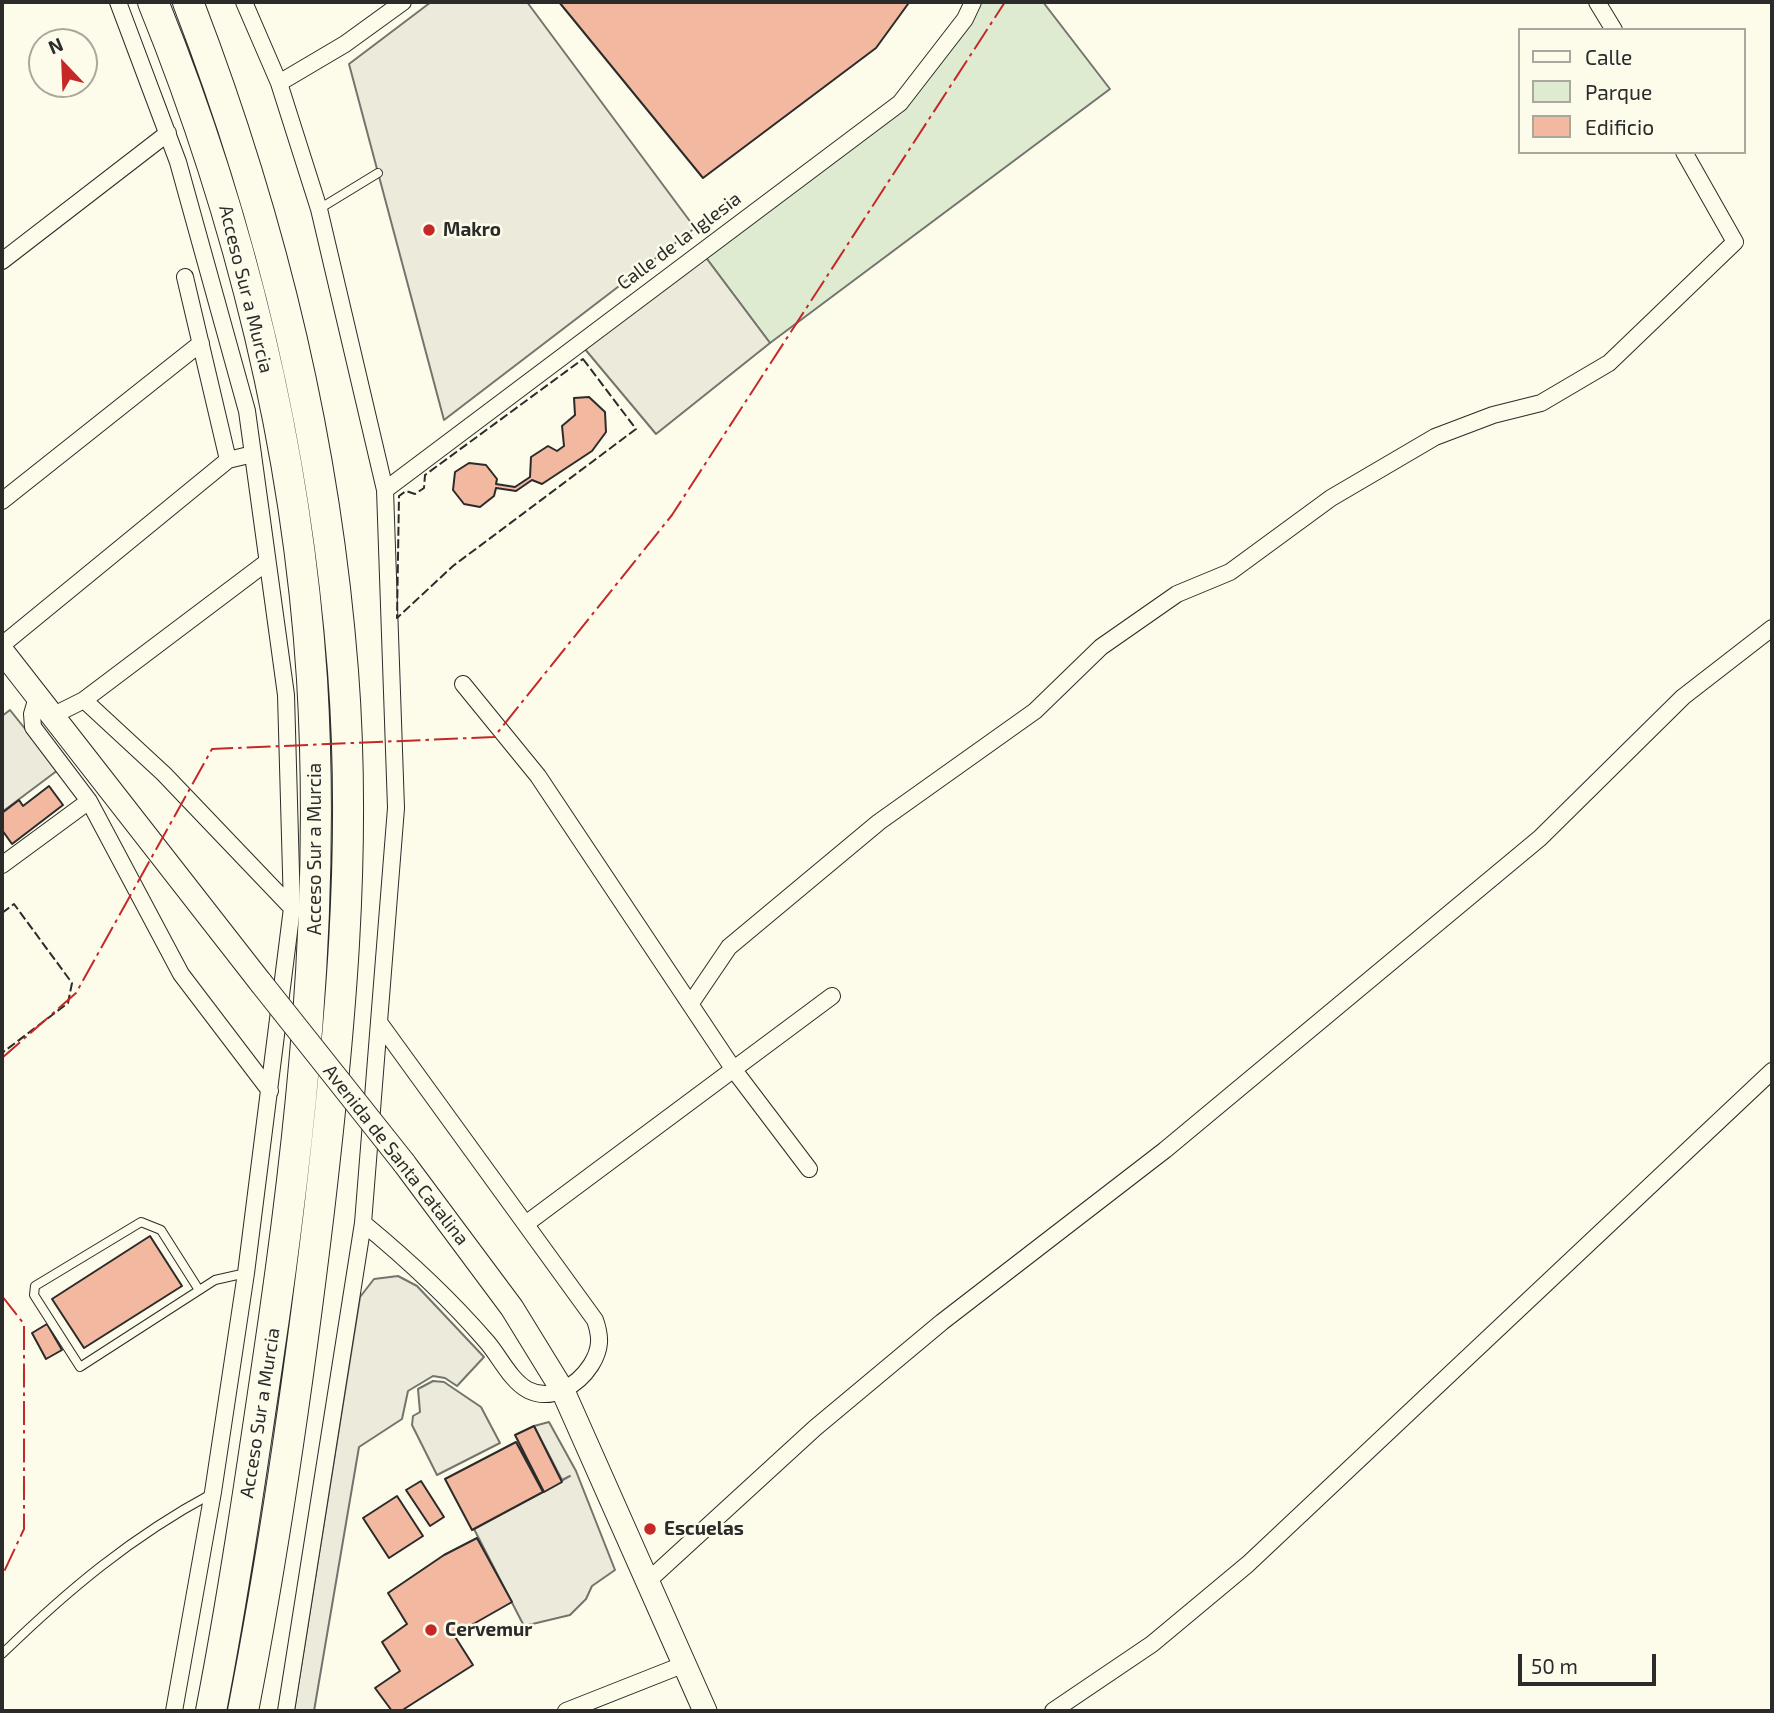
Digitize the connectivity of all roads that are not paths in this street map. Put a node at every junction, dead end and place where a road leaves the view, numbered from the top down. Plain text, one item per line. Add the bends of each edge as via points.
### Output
1 (118, 2) edge
2 (153, 2) edge
3 (188, 2) edge
4 (244, 2) edge
5 (403, 2) edge
6 (973, 2) edge
7 (1598, 2) edge
8 (1613, 28) edge
9 (279, 83) junction
10 (168, 133) junction
11 (1685, 154) edge
12 (378, 173) dead end
13 (319, 209) junction
14 (2, 261) edge
15 (185, 277) dead end
16 (201, 344) junction
17 (237, 370) junction
18 (209, 377) junction
19 (253, 454) junction
20 (228, 460) junction
21 (385, 490) junction
22 (2, 501) edge
23 (267, 562) junction
24 (1772, 628) edge
25 (2, 648) edge
26 (463, 684) dead end
27 (37, 697) junction
28 (84, 700) junction
29 (52, 716) junction
30 (89, 801) junction
31 (2, 865) edge
32 (292, 908) junction
33 (832, 996) dead end
34 (691, 1003) junction
35 (381, 1025) junction
36 (734, 1070) junction
37 (1772, 1071) edge
38 (270, 1091) junction
39 (809, 1169) dead end
40 (363, 1223) junction
41 (527, 1223) junction
42 (246, 1273) junction
43 (199, 1290) junction
44 (563, 1391) junction
45 (213, 1492) junction
46 (649, 1580) junction
47 (2, 1654) edge
48 (685, 1664) junction
49 (174, 1711) edge
50 (211, 1711) edge
51 (243, 1711) edge
52 (286, 1711) edge
53 (566, 1711) edge
54 (705, 1711) edge
55 (1053, 1711) edge

1 - 10 street
2 - 50 highway, Acceso Sur a Murcia via 220,187 264,355 296,527 315,737 315,933 301,1110 261,1409
3 - 51 highway, Acceso Sur a Murcia via 262,215 307,403 328,525 347,735 345,934 331,1111 307,1313
4 - 9 street
5 - 9 street
6 - 21 street, Calle de la Iglesia via 900,103
7 - 8 street
9 - 13 street
10 - 14 street
10 - 17 street
11 - 34 street via 1735,242 1609,363 1541,403 1435,437 1331,498 1230,572 1177,594 1101,647 1035,711 879,822 729,947
12 - 13 lane
13 - 21 street
15 - 16 street
16 - 18 street
16 - 22 street
17 - 18 street
17 - 19 street
18 - 20 street
19 - 20 street
19 - 23 street
20 - 25 street
21 - 35 street via 396,808
23 - 28 street
23 - 32 street via 286,695
24 - 46 street via 1683,697 1540,838 1165,1150 847,1401
25 - 27 main road, Avenida de Santa Catalina
26 - 34 street via 538,776
27 - 29 main road, Avenida de Santa Catalina
27 - 30 street via 33,727
28 - 29 street
28 - 32 street via 164,774
29 - 44 main road, Avenida de Santa Catalina, bridge via 404,1163 512,1307
30 - 31 street
30 - 38 street via 181,974
32 - 38 street
33 - 36 street
34 - 36 street
35 - 40 street
35 - 41 street
36 - 39 street
36 - 41 street
37 - 55 street via 1248,1564 1152,1644
38 - 42 street
40 - 44 street via 419,1269 518,1383 543,1394
40 - 52 street
41 - 44 street via 581,1297 601,1336 596,1357 584,1376
42 - 43 lane via 215,1280
42 - 45 street
43 - 43 lane via 80,1367 34,1295 34,1286 141,1222 161,1230
44 - 46 main road, Avenida de Santa Catalina
45 - 47 lane via 130,1542 72,1587
45 - 49 street
46 - 48 main road, Avenida de Santa Catalina
48 - 53 street
48 - 54 main road, Avenida de Santa Catalina

